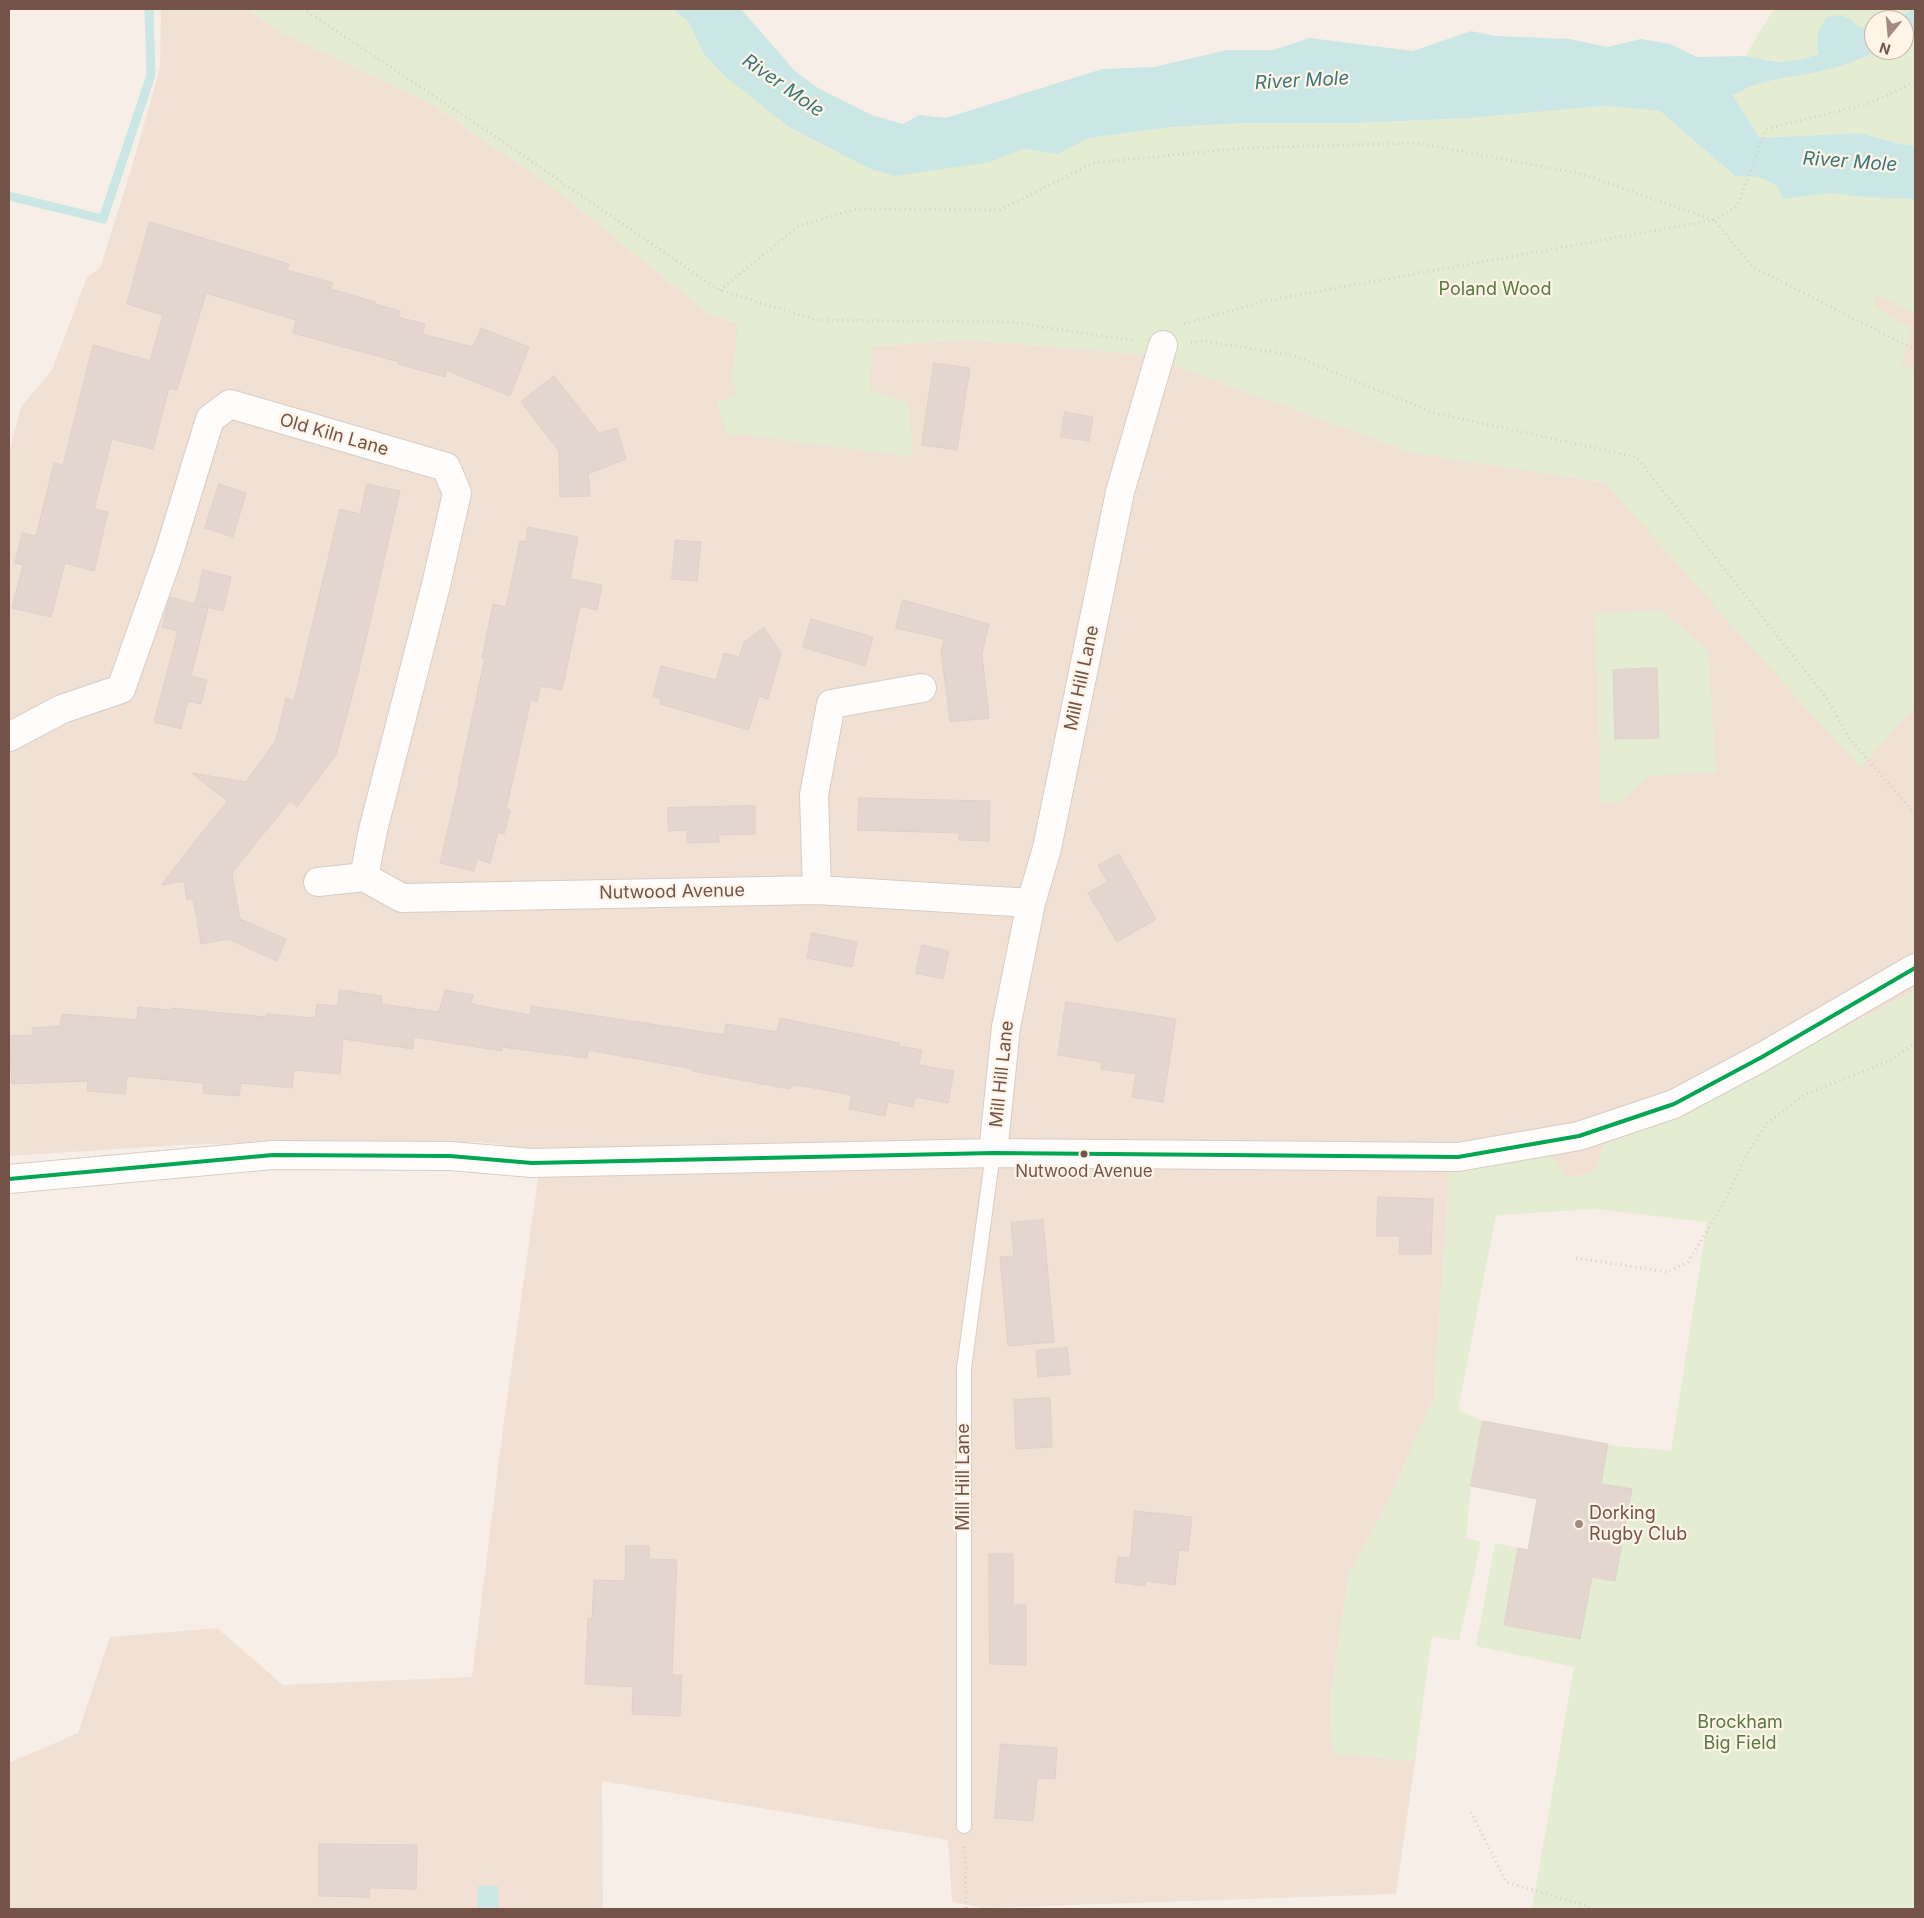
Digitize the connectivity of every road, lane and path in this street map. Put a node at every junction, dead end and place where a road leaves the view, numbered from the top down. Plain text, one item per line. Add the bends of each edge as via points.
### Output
1 (302, 9) edge
2 (1915, 82) edge
3 (1714, 220) junction
4 (719, 290) junction
5 (1164, 345) junction
6 (1915, 350) edge
7 (922, 688) dead end
8 (9, 737) edge
9 (1915, 814) edge
10 (364, 877) junction
11 (318, 882) dead end
12 (816, 890) junction
13 (1031, 903) junction
14 (1915, 968) edge
15 (1915, 1043) edge
16 (993, 1153) junction
17 (9, 1178) edge
18 (1576, 1258) dead end
19 (1470, 1812) dead end
20 (964, 1826) joint
21 (966, 1909) edge
22 (1589, 1909) edge

1 - 4 path via 493,134
2 - 3 path via 1870,103 1766,129 1737,206
3 - 4 path via 1582,174 1417,143 1242,148 1093,163 1000,210 856,209 798,226
3 - 5 path via 1265,300 1178,326
3 - 6 path via 1753,267
4 - 5 path via 816,320 1011,322
5 - 9 path via 1203,341 1292,355 1434,413 1636,457 1828,700 1849,738
5 - 13 street, Mill Hill Lane via 1120,492 1047,848
7 - 12 street via 830,704 814,795
8 - 10 street, Old Kiln Lane via 62,709 121,689 168,556 210,419 230,404 446,467 457,493
10 - 11 street
10 - 12 street, Nutwood Avenue via 402,898
12 - 13 street, Nutwood Avenue
13 - 16 street, Mill Hill Lane via 1006,1027
14 - 16 street via 1674,1104 1579,1136 1458,1157
15 - 18 path via 1889,1060 1804,1095 1767,1123 1688,1262 1667,1272
16 - 17 street via 532,1163 450,1156 273,1154
16 - 20 lane, Mill Hill Lane via 964,1368
19 - 22 path via 1506,1882 1588,1906
20 - 21 path

